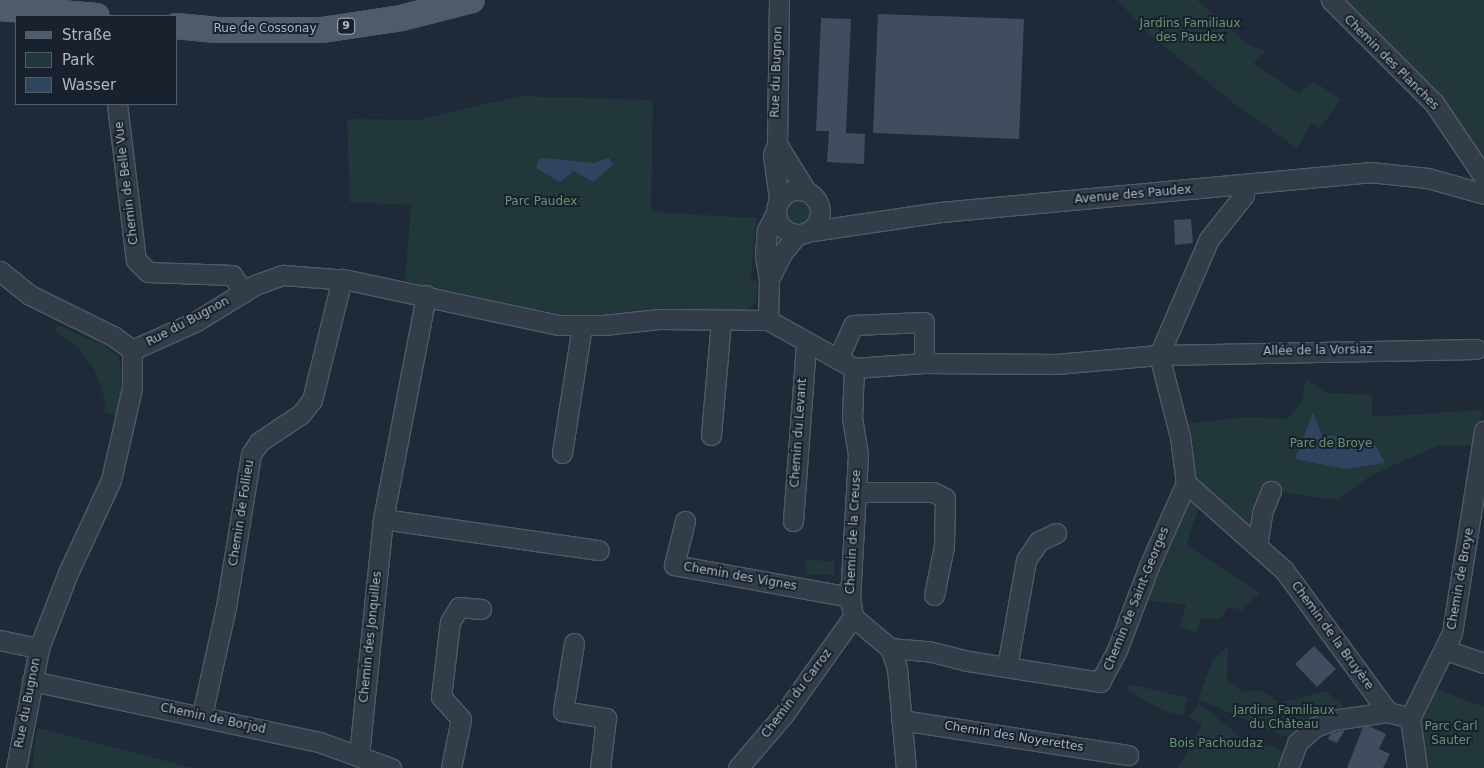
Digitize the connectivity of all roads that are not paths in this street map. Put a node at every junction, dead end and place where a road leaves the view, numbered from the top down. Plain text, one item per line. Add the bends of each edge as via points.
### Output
1 (472, 0) edge
2 (779, 0) edge
3 (1331, 0) edge
4 (0, 8) edge
5 (85, 15) edge
6 (178, 26) edge
7 (117, 105) edge
8 (777, 144) junction
9 (1484, 177) edge
10 (1244, 185) junction
11 (806, 191) junction
12 (1484, 194) edge
13 (777, 207) junction
14 (821, 208) junction
15 (859, 222) junction
16 (804, 233) junction
17 (1, 274) edge
18 (342, 279) junction
19 (769, 279) junction
20 (244, 292) junction
21 (426, 295) junction
22 (721, 320) junction
23 (768, 320) junction
24 (582, 326) junction
25 (806, 344) junction
26 (1476, 349) dead end
27 (132, 350) junction
28 (1159, 355) junction
29 (838, 359) junction
30 (924, 363) junction
31 (854, 368) junction
32 (1484, 431) edge
33 (710, 435) dead end
34 (562, 453) dead end
35 (1186, 483) junction
36 (1271, 491) dead end
37 (856, 492) junction
38 (383, 518) junction
39 (684, 521) dead end
40 (793, 521) dead end
41 (1056, 533) dead end
42 (1257, 546) junction
43 (599, 550) dead end
44 (934, 595) dead end
45 (850, 597) junction
46 (482, 609) dead end
47 (853, 617) junction
48 (0, 640) edge
49 (574, 643) dead end
50 (39, 648) junction
51 (890, 648) junction
52 (1446, 650) junction
53 (928, 651) junction
54 (1484, 663) edge
55 (1006, 667) junction
56 (896, 668) junction
57 (32, 681) junction
58 (1388, 712) junction
59 (202, 715) junction
60 (1410, 718) junction
61 (901, 720) junction
62 (359, 754) junction
63 (1128, 755) dead end
64 (16, 768) edge
65 (391, 768) edge
66 (451, 768) edge
67 (600, 768) edge
68 (738, 768) edge
69 (906, 768) edge
70 (1288, 768) edge
71 (1417, 768) edge

1 - 6 main road, Rue de Cossonay / 9 via 401,18 322,30 229,31
2 - 8 street, Rue du Bugnon
3 - 9 street, Chemin des Planches via 1434,104
4 - 5 main road
7 - 20 street, Chemin de Belle Vue via 136,260 148,272 232,275
8 - 11 street
8 - 13 street, Rue du Bugnon via 773,155
10 - 12 street, Avenue des Paudex via 1349,173 1408,174
10 - 15 street, Avenue des Paudex
10 - 28 street via 1244,195 1209,238
11 - 13 street via 796,189
11 - 14 street via 816,197
13 - 16 street via 779,225
13 - 19 street, Rue du Bugnon via 766,239
14 - 15 street, Avenue des Paudex
14 - 16 street, Rue du Bugnon via 819,221
15 - 16 street, Avenue des Paudex
16 - 19 street, Rue du Bugnon via 782,253
17 - 27 street via 30,295 113,336
18 - 20 street, Rue du Bugnon via 283,275
18 - 21 street, Rue du Bugnon
18 - 59 street, Chemin de Follieu via 312,400 301,414 259,442 252,454 226,607
19 - 23 street, Rue du Bugnon
20 - 27 street, Rue du Bugnon via 195,322
21 - 24 street, Rue du Bugnon via 558,325
21 - 38 street, Chemin des Jonquilles
22 - 23 street, Rue du Bugnon
22 - 24 street, Rue du Bugnon via 658,319
22 - 33 street
23 - 25 street
24 - 34 street
25 - 29 street
25 - 40 street, Chemin du Levant
26 - 28 street, Allée de la Vorsiaz
27 - 50 street, Rue du Bugnon via 132,388 111,480 68,573
28 - 30 street, Allée de la Vorsiaz via 1056,364
28 - 35 street via 1180,437
29 - 30 street via 853,325 924,322
29 - 31 street
30 - 31 street, Allée de la Vorsiaz
31 - 37 street, Chemin de la Creuse via 852,416 858,455
32 - 52 street, Chemin de Broye via 1461,587
35 - 42 street, Chemin de la Bruyère
35 - 55 street, Chemin de Saint-Georges via 1105,678 1100,682
36 - 42 street via 1262,513
37 - 44 street via 934,492 945,498 944,546
37 - 45 street, Chemin de la Creuse
38 - 43 street
38 - 62 street, Chemin des Jonquilles
39 - 45 street, Chemin des Vignes via 674,565
41 - 55 street via 1039,541 1026,560
42 - 58 street, Chemin de la Bruyère via 1284,570
45 - 47 street, Chemin de la Creuse
46 - 66 street via 460,607 450,622 441,697 461,719
47 - 51 street
47 - 68 street, Chemin du Carroz via 784,714
48 - 50 street
49 - 67 street via 563,712 606,718
50 - 57 street, Rue du Bugnon
51 - 53 street, Chemin de Saint-Georges
51 - 56 street
52 - 54 street
52 - 60 street, Chemin de Broye
53 - 55 street, Chemin de Saint-Georges
53 - 56 street
56 - 61 street
57 - 59 street, Chemin de Borjod
57 - 64 street, Rue du Bugnon
58 - 60 street
58 - 70 street via 1333,720 1314,727 1297,743
59 - 62 street, Chemin de Borjod
60 - 71 street
61 - 63 street, Chemin des Noyerettes
61 - 69 street
62 - 65 street, Chemin de Borjod

